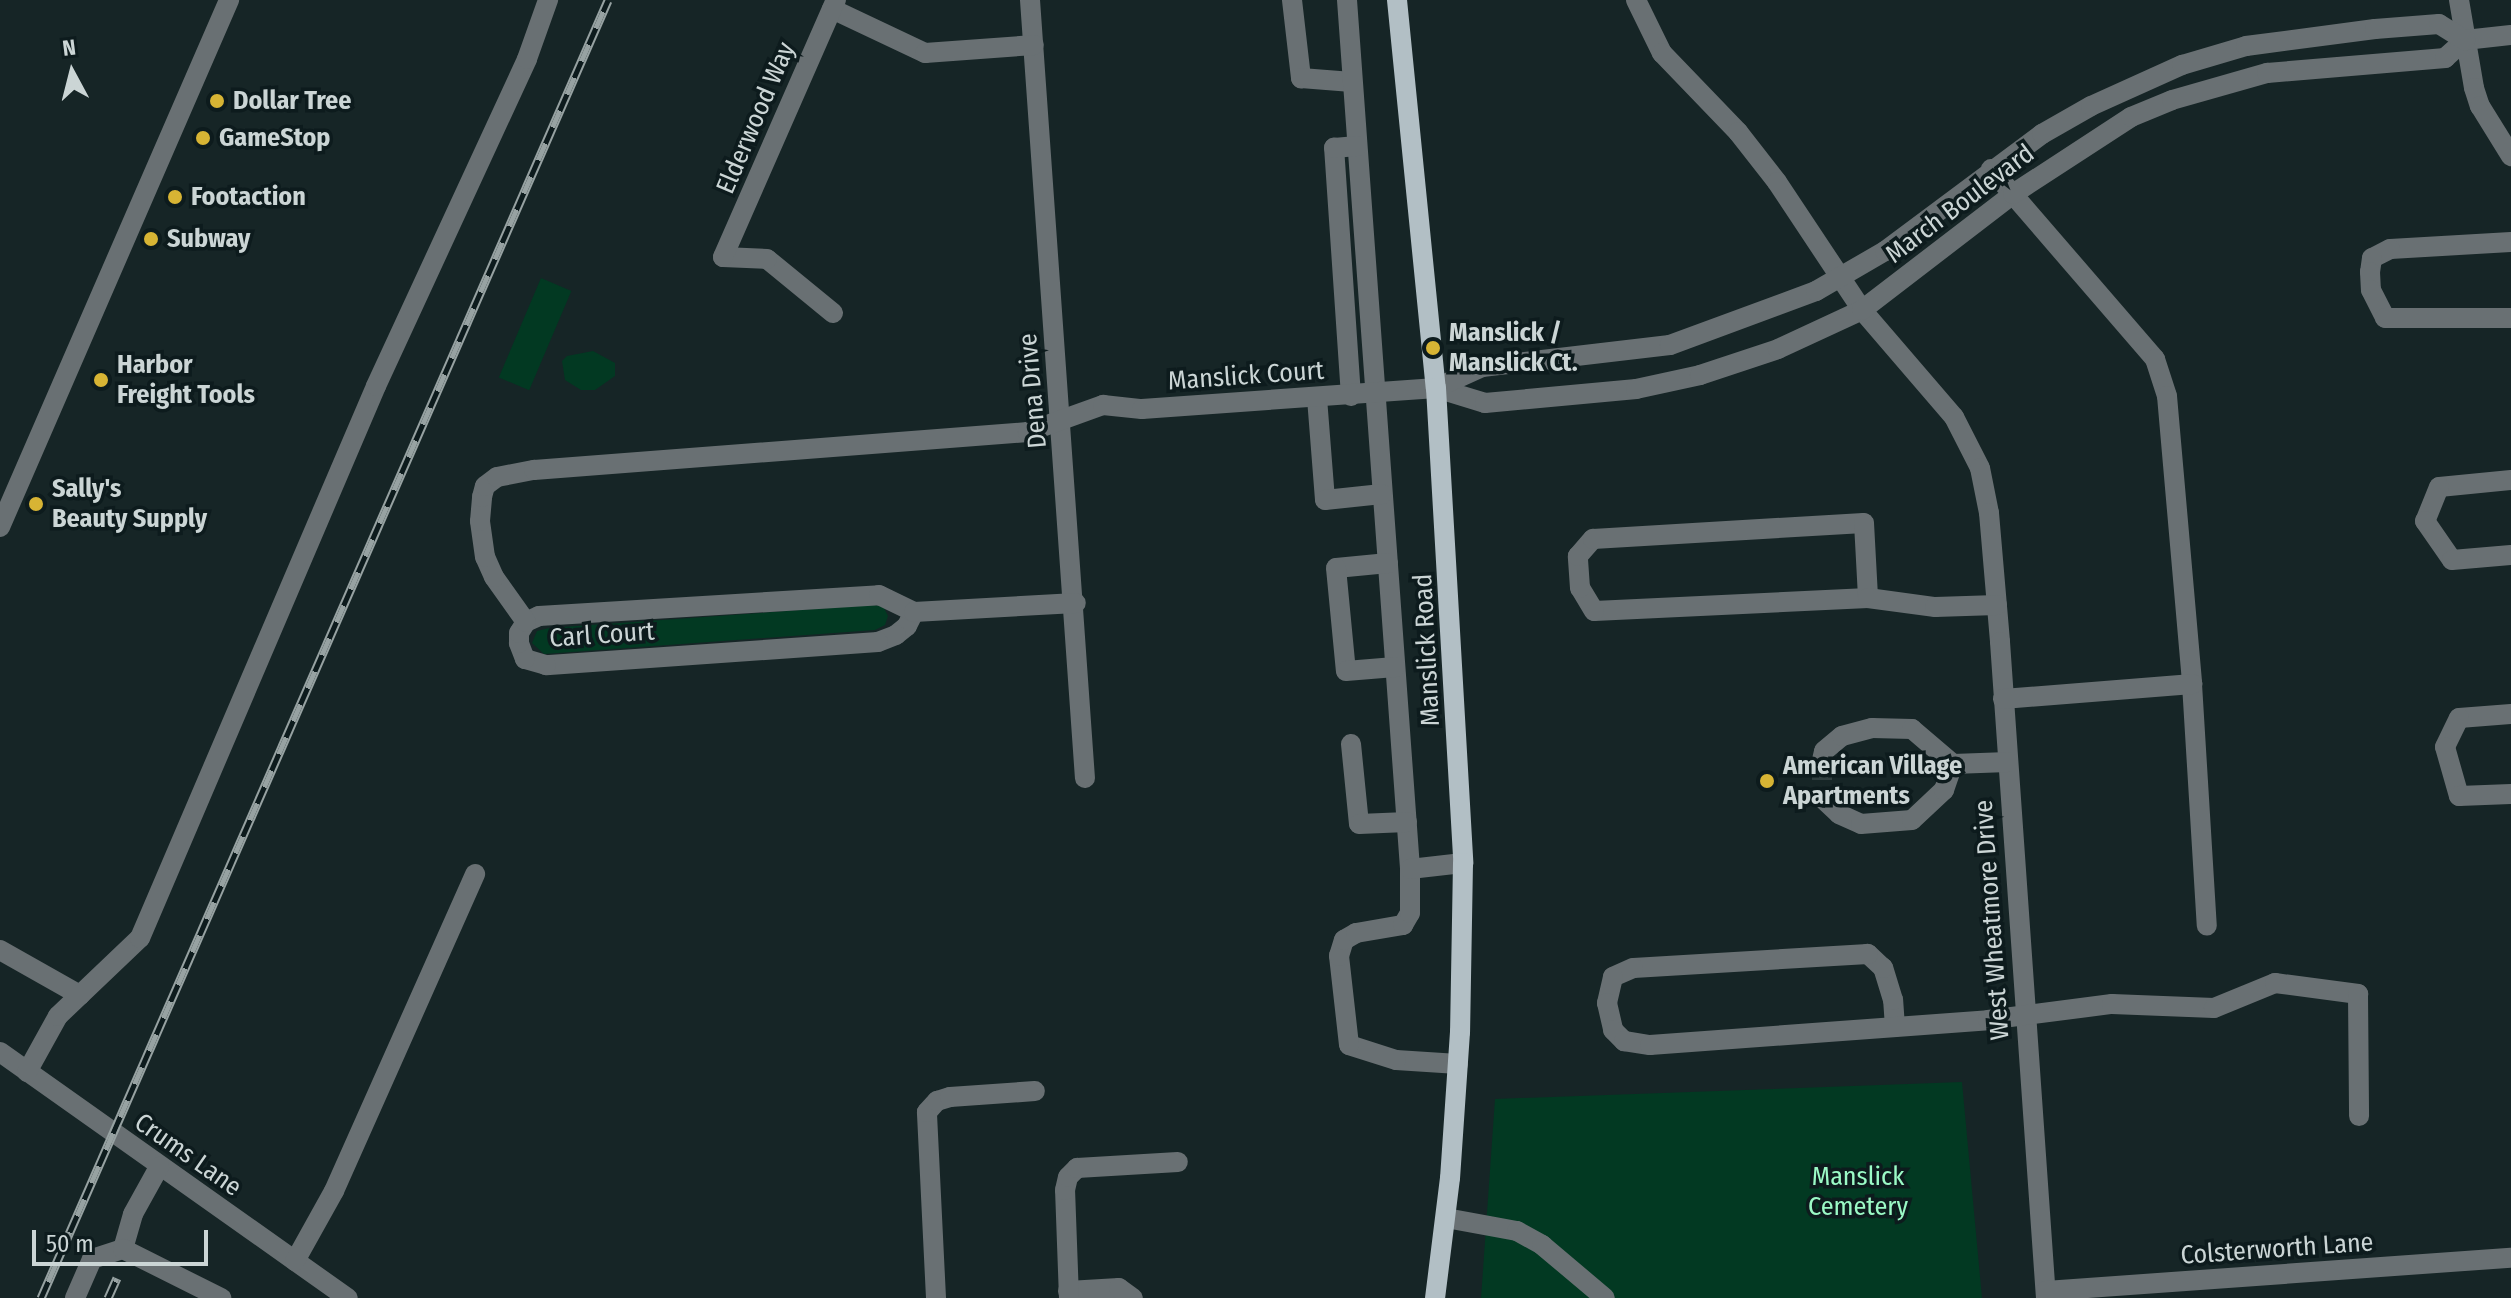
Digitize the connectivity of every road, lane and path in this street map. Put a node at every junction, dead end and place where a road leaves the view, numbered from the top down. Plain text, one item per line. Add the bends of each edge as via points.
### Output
1 (229, 0) edge
2 (548, 0) edge
3 (1030, 0) edge
4 (1292, 0) edge
5 (1347, 0) edge
6 (1397, 0) edge
7 (1636, 0) edge
8 (2459, 0) edge
9 (834, 5) edge
10 (2511, 35) edge
11 (2465, 40) junction
12 (1034, 45) junction
13 (1352, 82) junction
14 (1357, 146) junction
15 (2511, 156) edge
16 (1991, 169) junction
17 (2013, 194) junction
18 (2511, 242) edge
19 (1839, 279) junction
20 (1856, 303) junction
21 (833, 313) dead end
22 (2511, 318) edge
23 (1436, 388) junction
24 (1375, 394) junction
25 (1351, 396) junction
26 (1317, 398) junction
27 (1063, 421) junction
28 (2511, 480) edge
29 (1382, 494) junction
30 (0, 527) edge
31 (2511, 555) edge
32 (1388, 563) junction
33 (1868, 598) junction
34 (1076, 603) junction
35 (1997, 605) junction
36 (914, 612) junction
37 (526, 622) junction
38 (1395, 667) junction
39 (2192, 684) junction
40 (2003, 699) junction
41 (2511, 714) edge
42 (1351, 744) dead end
43 (1822, 760) dead end
44 (2008, 762) junction
45 (1953, 764) junction
46 (1085, 778) dead end
47 (2511, 794) edge
48 (1822, 798) dead end
49 (1407, 822) junction
50 (1463, 863) junction
51 (1410, 869) junction
52 (475, 874) dead end
53 (2207, 926) dead end
54 (0, 950) edge
55 (80, 995) junction
56 (2028, 1012) junction
57 (1895, 1027) junction
58 (0, 1052) edge
59 (1458, 1064) junction
60 (27, 1072) junction
61 (1035, 1091) dead end
62 (2359, 1116) dead end
63 (1178, 1162) dead end
64 (159, 1167) junction
65 (1446, 1218) junction
66 (123, 1249) junction
67 (2511, 1258) edge
68 (295, 1261) junction
69 (1068, 1294) edge
70 (2046, 1295) edge
71 (75, 1298) edge
72 (221, 1298) edge
73 (348, 1298) edge
74 (936, 1298) edge
75 (1133, 1298) edge
76 (1435, 1298) edge
77 (1605, 1298) edge

1 - 30 street
2 - 55 street via 527,59 376,386 140,938
3 - 12 street, Dena Drive
4 - 13 street via 1301,78
5 - 13 street
6 - 23 main road, Manslick Road
7 - 19 street, West Wheatmore Drive via 1662,53 1738,132
8 - 11 street
9 - 12 street via 925,53
9 - 21 street, Elderwood Way via 723,257 767,259
10 - 11 street, March Boulevard
11 - 15 street via 2480,106
11 - 16 street via 2439,24 2246,46 2182,65 2102,100
11 - 17 street, March Boulevard via 2445,58 2267,73 2172,100 2131,117
12 - 27 street, Dena Drive
13 - 14 street
14 - 24 street
14 - 25 street via 1334,148
16 - 17 street
16 - 19 street via 1908,235
17 - 20 street, March Boulevard
17 - 39 street via 2155,359 2167,396
18 - 22 street via 2390,249 2372,258 2370,272 2371,290 2385,318
19 - 20 street, West Wheatmore Drive
19 - 23 street via 1670,345 1482,367
20 - 23 street, March Boulevard via 1778,349 1636,389 1485,403
20 - 35 street, West Wheatmore Drive via 1954,417 1974,450 1989,513
23 - 24 street, Manslick Court
23 - 50 main road, Manslick Road
24 - 25 street, Manslick Court
24 - 29 street
25 - 26 street, Manslick Court
26 - 27 street, Manslick Court via 1142,409 1103,405
26 - 29 street via 1325,500
27 - 34 street, Dena Drive
27 - 37 street, Manslick Court via 1028,432 497,477 485,486 482,497 485,557
28 - 31 street via 2439,487 2425,521 2452,560
29 - 32 street
32 - 38 street
32 - 38 street via 1336,568 1346,671
33 - 33 street via 1864,523 1593,539 1578,556 1580,588 1594,611
33 - 35 street via 1935,607
34 - 36 street, Carl Court
34 - 46 street, Dena Drive
35 - 40 street, West Wheatmore Drive
36 - 37 street, Carl Court via 879,595 539,616
36 - 37 street, Carl Court via 907,626 878,642 546,665 525,659 519,633
38 - 49 street
39 - 40 street
39 - 53 street
40 - 44 street, West Wheatmore Drive
41 - 47 street via 2459,718 2445,747 2459,796
42 - 49 street via 1359,824
43 - 45 street via 1824,751 1842,736 1872,728 1912,729
44 - 45 street
44 - 56 street, West Wheatmore Drive
45 - 48 street via 1944,790 1912,820 1861,824
49 - 51 street
50 - 51 street
50 - 59 main road, Manslick Road
51 - 59 street via 1410,913 1403,925 1344,940 1339,956 1349,1045 1396,1060
52 - 68 street via 334,1191
54 - 55 street
55 - 60 street via 58,1016
56 - 57 street
56 - 62 street via 2112,1004 2214,1008 2275,983 2358,994
56 - 70 street, West Wheatmore Drive via 2026,1044
57 - 57 street via 1650,1045 1624,1041 1613,1030 1607,1003 1613,977 1633,968 1868,954 1883,968
58 - 60 street, Crums Lane
59 - 65 main road, Manslick Road
60 - 64 street, Crums Lane
61 - 74 street via 950,1097 927,1112
63 - 69 street via 1077,1168 1068,1177
64 - 66 street via 133,1214
64 - 68 street, Crums Lane
65 - 76 main road, Manslick Road
65 - 77 street via 1517,1231 1542,1245
66 - 71 street via 92,1259
66 - 72 street
67 - 70 street, Colsterworth Lane
68 - 73 street, Crums Lane
69 - 75 street via 1119,1288

